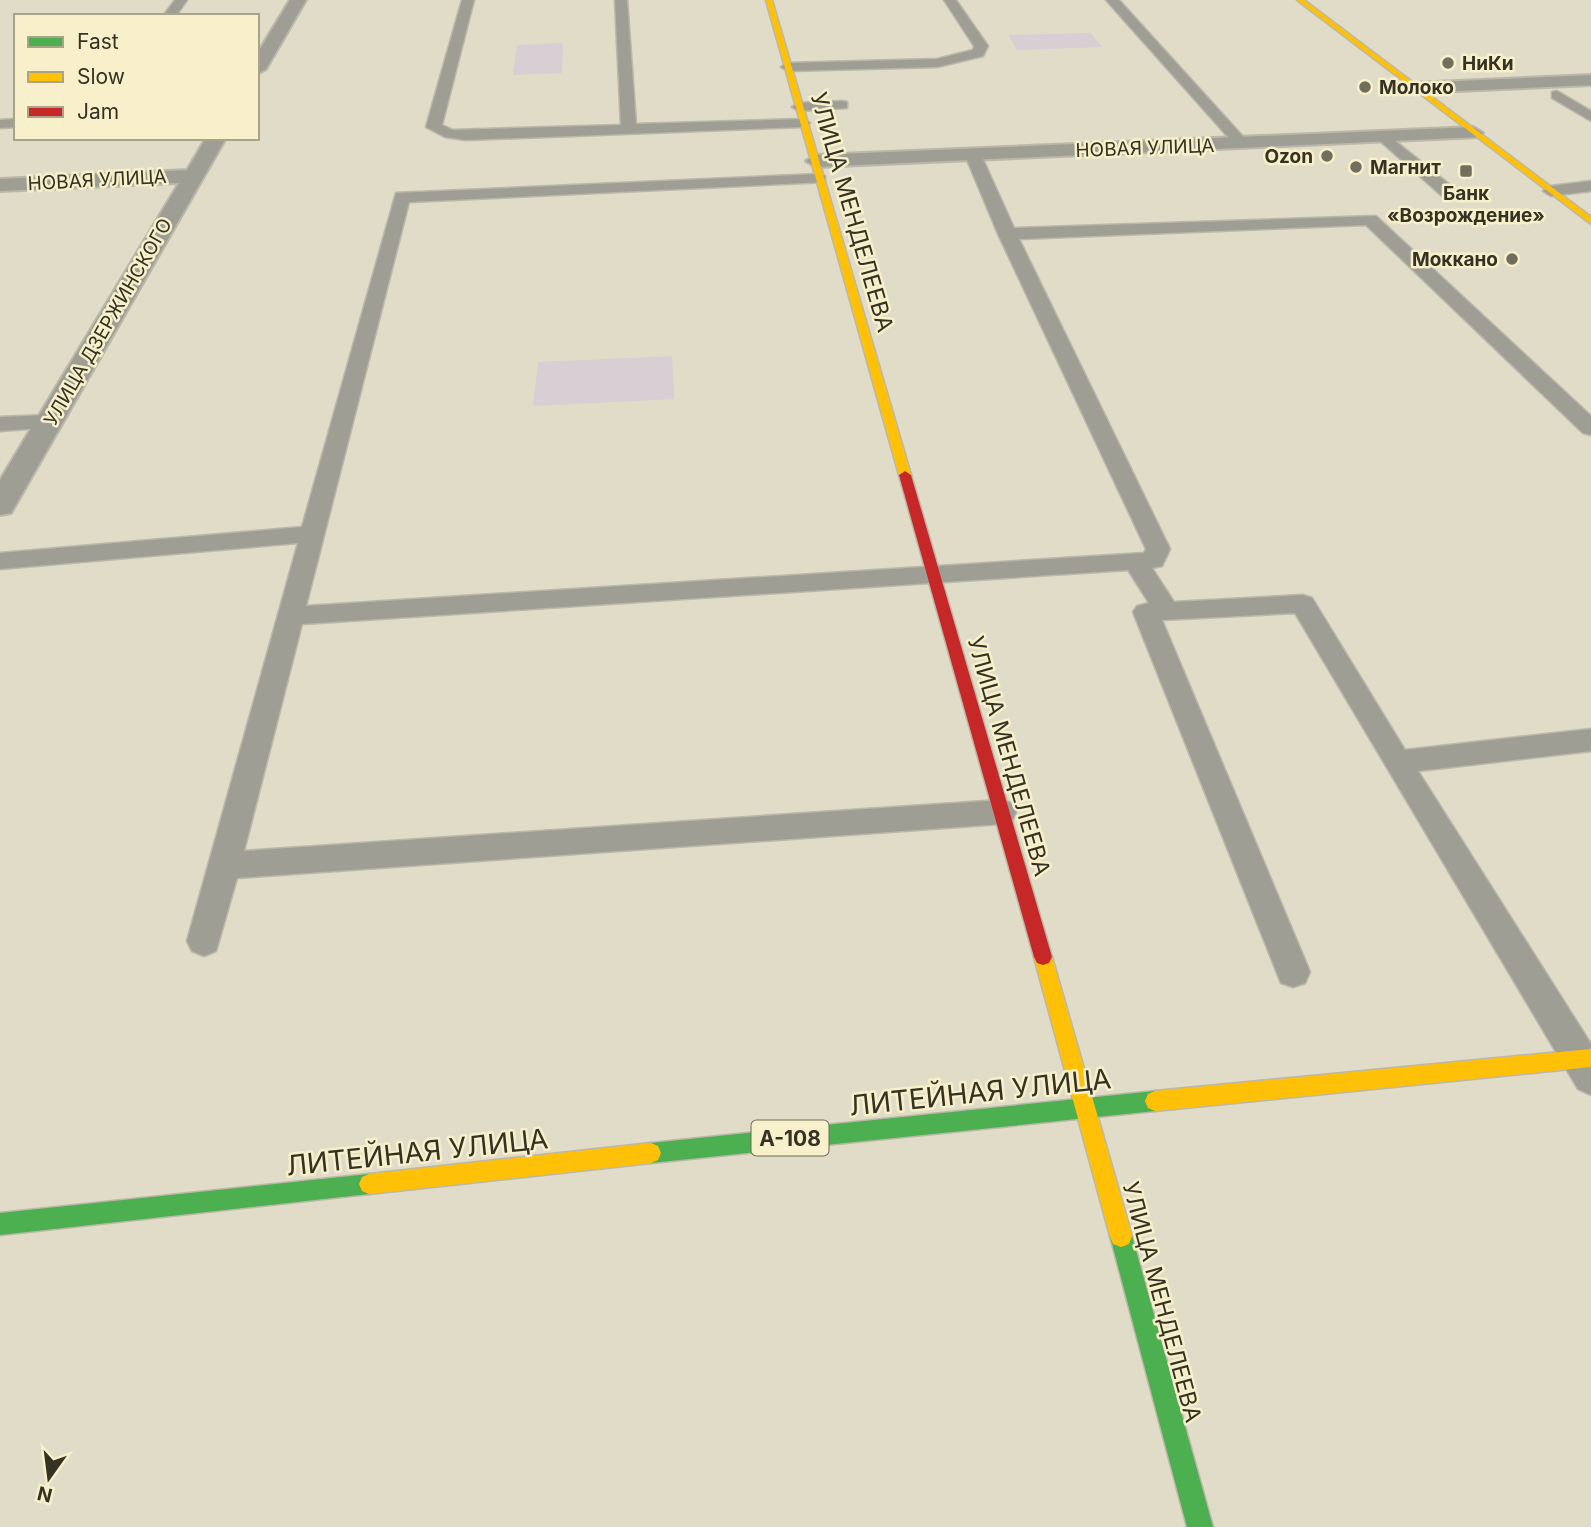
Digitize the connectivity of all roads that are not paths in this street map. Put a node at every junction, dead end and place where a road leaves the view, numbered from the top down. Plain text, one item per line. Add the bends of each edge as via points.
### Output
1 (298, 0) edge
2 (468, 0) edge
3 (621, 0) edge
4 (769, 0) edge
5 (950, 0) edge
6 (1112, 0) edge
7 (1300, 0) edge
8 (259, 66) edge
9 (788, 67) junction
10 (1591, 80) edge
11 (1413, 88) junction
12 (1591, 99) edge
13 (842, 105) dead end
14 (799, 107) junction
15 (1591, 117) edge
16 (803, 123) junction
17 (629, 130) junction
18 (1473, 133) junction
19 (1384, 137) junction
20 (215, 140) edge
21 (1242, 144) junction
22 (973, 155) junction
23 (817, 170) junction
24 (193, 176) junction
25 (0, 185) edge
26 (1591, 186) edge
27 (1551, 191) junction
28 (1449, 193) dead end
29 (1591, 221) edge
30 (1007, 234) junction
31 (48, 422) junction
32 (0, 424) edge
33 (1591, 428) edge
34 (0, 506) edge
35 (313, 534) junction
36 (0, 562) edge
37 (1136, 563) junction
38 (933, 575) junction
39 (1167, 611) junction
40 (291, 616) junction
41 (1591, 740) edge
42 (1397, 762) junction
43 (1001, 812) junction
44 (224, 866) junction
45 (204, 941) dead end
46 (1293, 972) dead end
47 (1587, 1065) edge
48 (1085, 1107) junction
49 (0, 1224) edge
50 (1200, 1527) edge

1 - 8 street
2 - 17 lane via 434,127 466,135
3 - 17 lane
4 - 9 main road, УЛИЦА МЕНДЕЛЕЕВА
5 - 9 lane via 981,46 978,53 937,63
6 - 21 lane
7 - 11 main road
9 - 14 main road, УЛИЦА МЕНДЕЛЕЕВА
10 - 11 street
11 - 18 main road
12 - 15 lane via 1561,97
13 - 14 lane
14 - 16 main road, УЛИЦА МЕНДЕЛЕЕВА
16 - 17 lane
16 - 23 main road, УЛИЦА МЕНДЕЛЕЕВА
18 - 19 street, НОВАЯ УЛИЦА
18 - 27 main road
19 - 21 street, НОВАЯ УЛИЦА
19 - 28 lane
20 - 24 street, УЛИЦА ДЗЕРЖИНСКОГО
21 - 22 street, НОВАЯ УЛИЦА
22 - 23 street, НОВАЯ УЛИЦА
22 - 30 lane
23 - 35 lane via 402,197
23 - 38 main road, УЛИЦА МЕНДЕЛЕЕВА
24 - 25 street, НОВАЯ УЛИЦА
24 - 31 street, УЛИЦА ДЗЕРЖИНСКОГО
26 - 27 lane
27 - 29 main road
30 - 33 lane via 1370,220
30 - 37 lane via 1158,549 1153,560
31 - 32 lane
31 - 34 street, УЛИЦА ДЗЕРЖИНСКОГО
35 - 36 lane
35 - 40 lane
37 - 38 lane
37 - 39 lane
38 - 40 lane
38 - 43 main road, УЛИЦА МЕНДЕЛЕЕВА
39 - 42 lane via 1303,604
39 - 46 lane via 1146,612
40 - 44 lane
41 - 42 lane
42 - 47 lane
43 - 44 lane
43 - 48 main road, УЛИЦА МЕНДЕЛЕЕВА
44 - 45 lane
47 - 48 main road, ЛИТЕЙНАЯ УЛИЦА / А-108
48 - 49 main road, ЛИТЕЙНАЯ УЛИЦА / А-108
48 - 50 main road, УЛИЦА МЕНДЕЛЕЕВА

